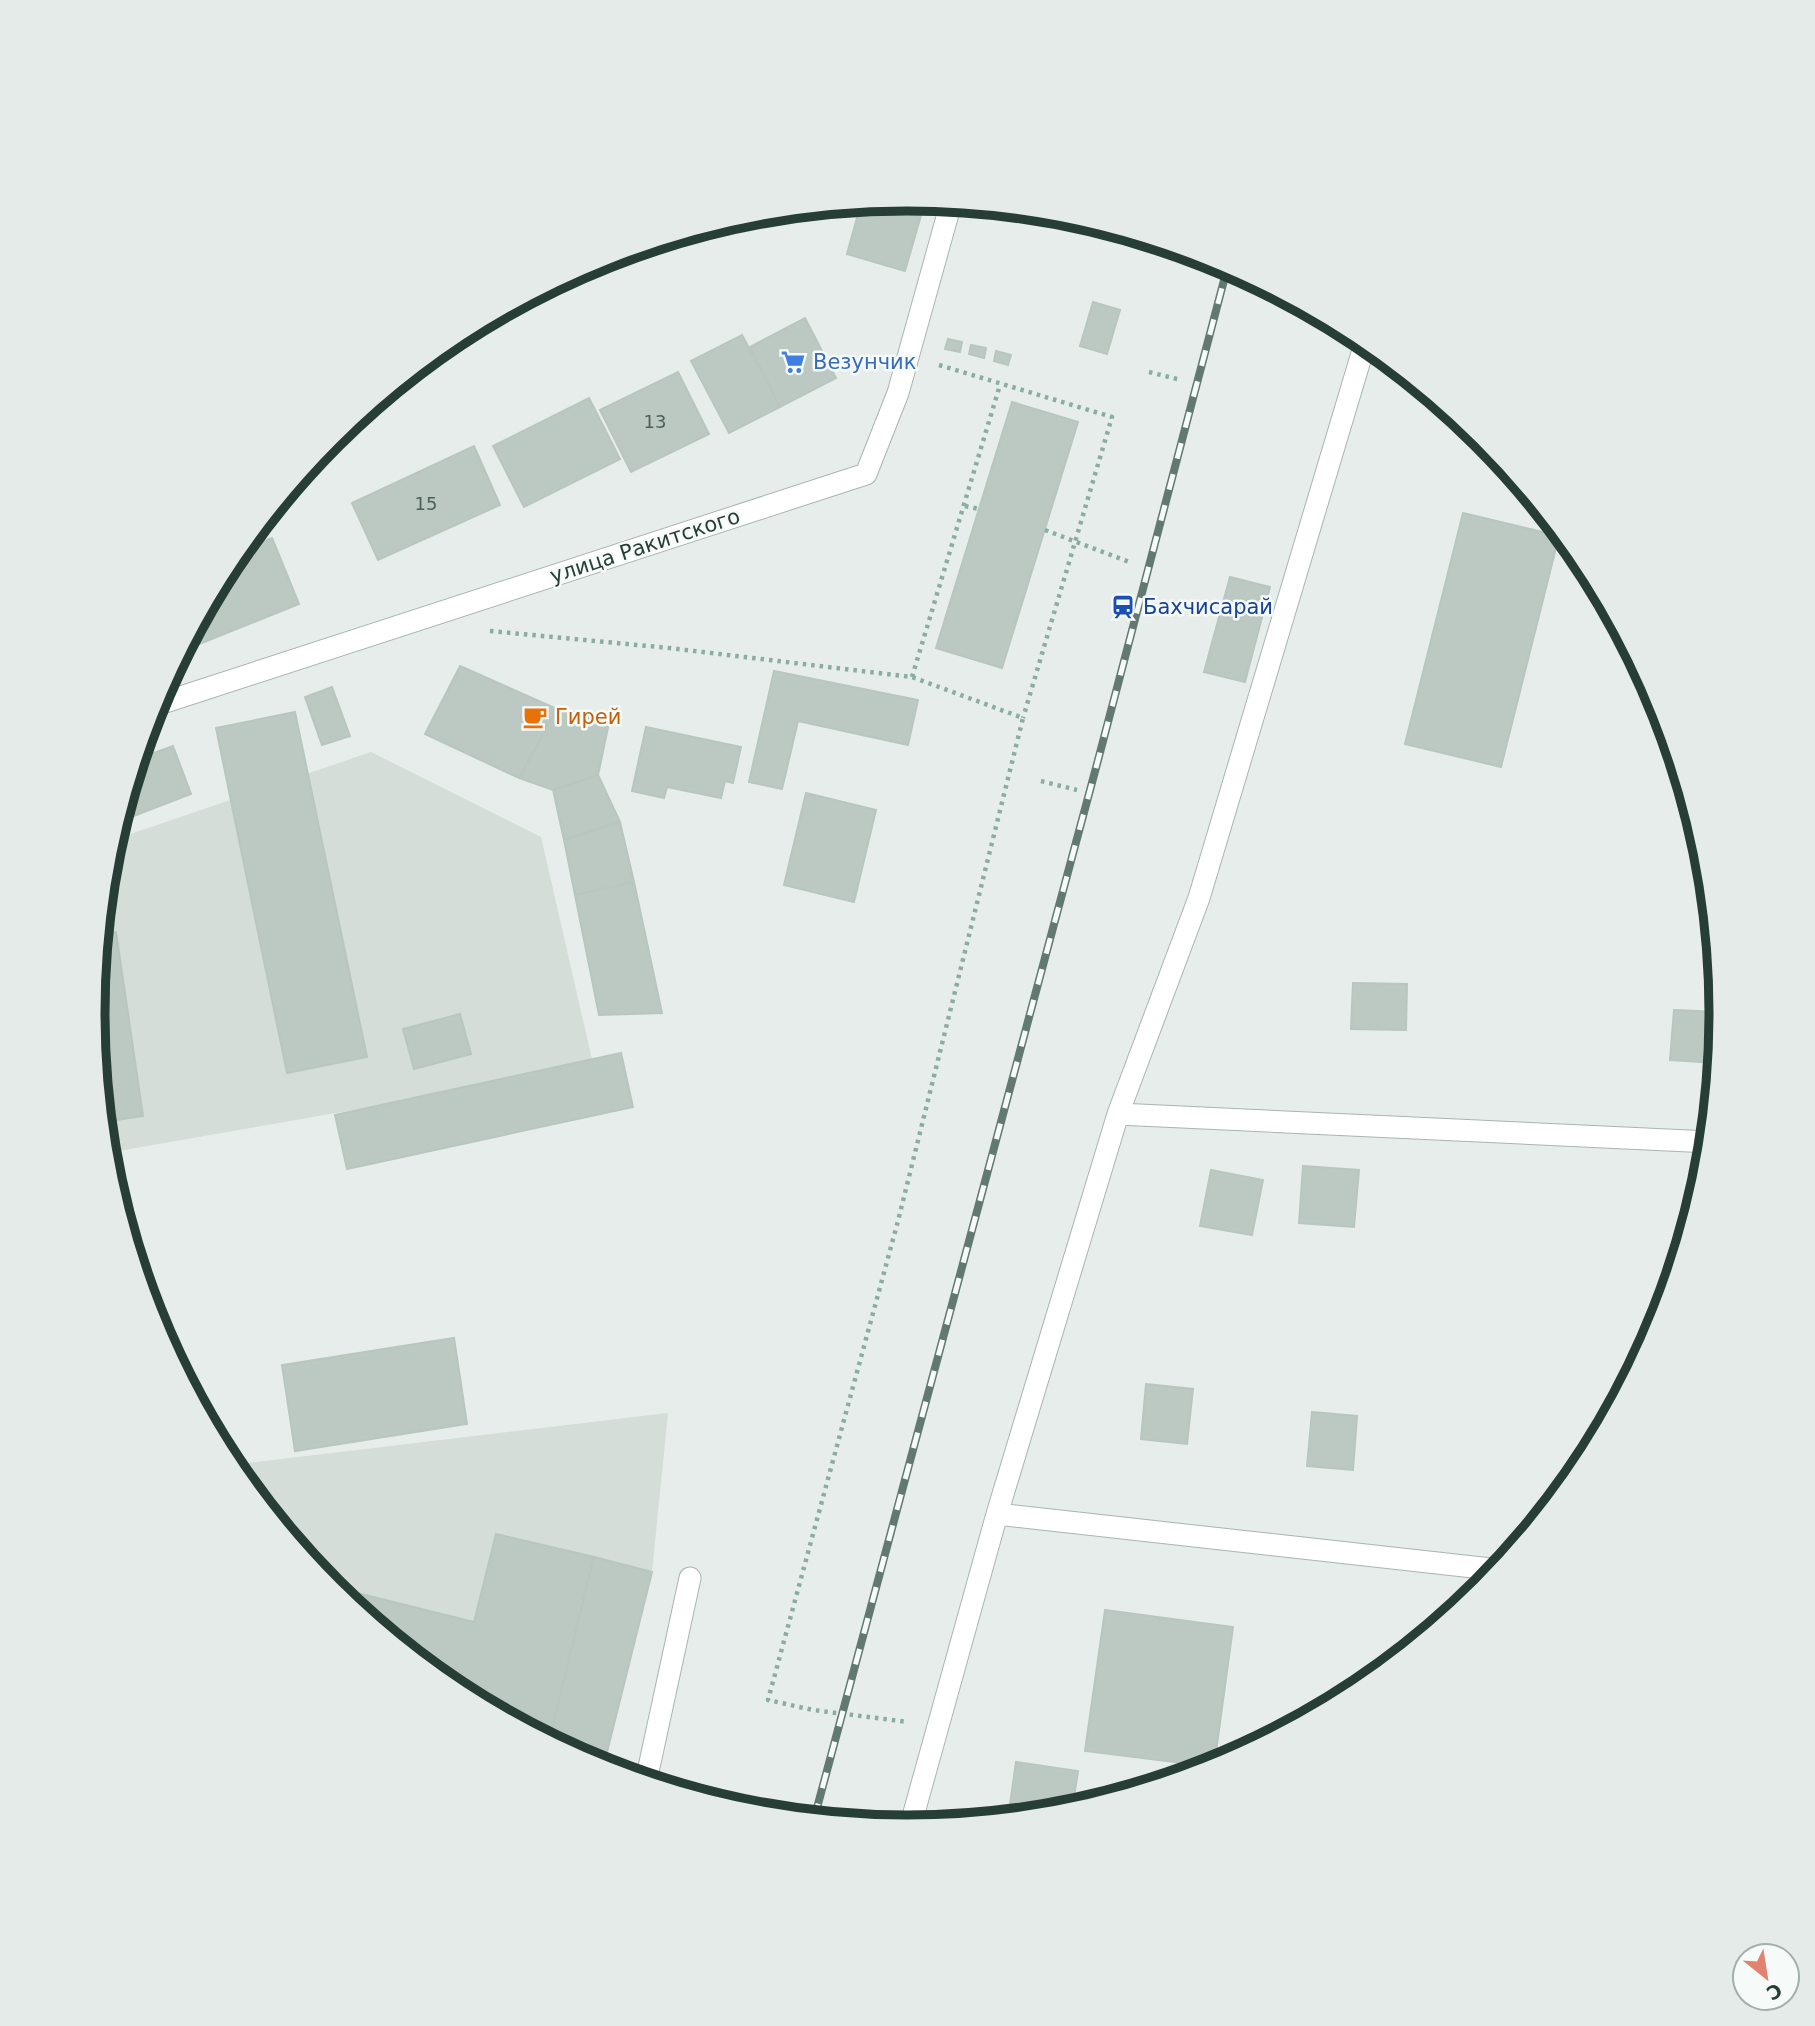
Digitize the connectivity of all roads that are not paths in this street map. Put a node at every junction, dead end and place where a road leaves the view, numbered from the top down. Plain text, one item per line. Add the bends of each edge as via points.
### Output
1 (949, 212) edge
2 (1362, 352) edge
3 (168, 701) edge
4 (1118, 1114) junction
5 (1699, 1141) edge
6 (997, 1514) junction
7 (1486, 1568) edge
8 (690, 1578) dead end
9 (648, 1772) edge
10 (913, 1816) edge

1 - 3 street, улица Ракитского via 898,393 866,474
2 - 4 street via 1199,898
4 - 5 street
4 - 6 street
6 - 7 street
6 - 10 street
8 - 9 street

